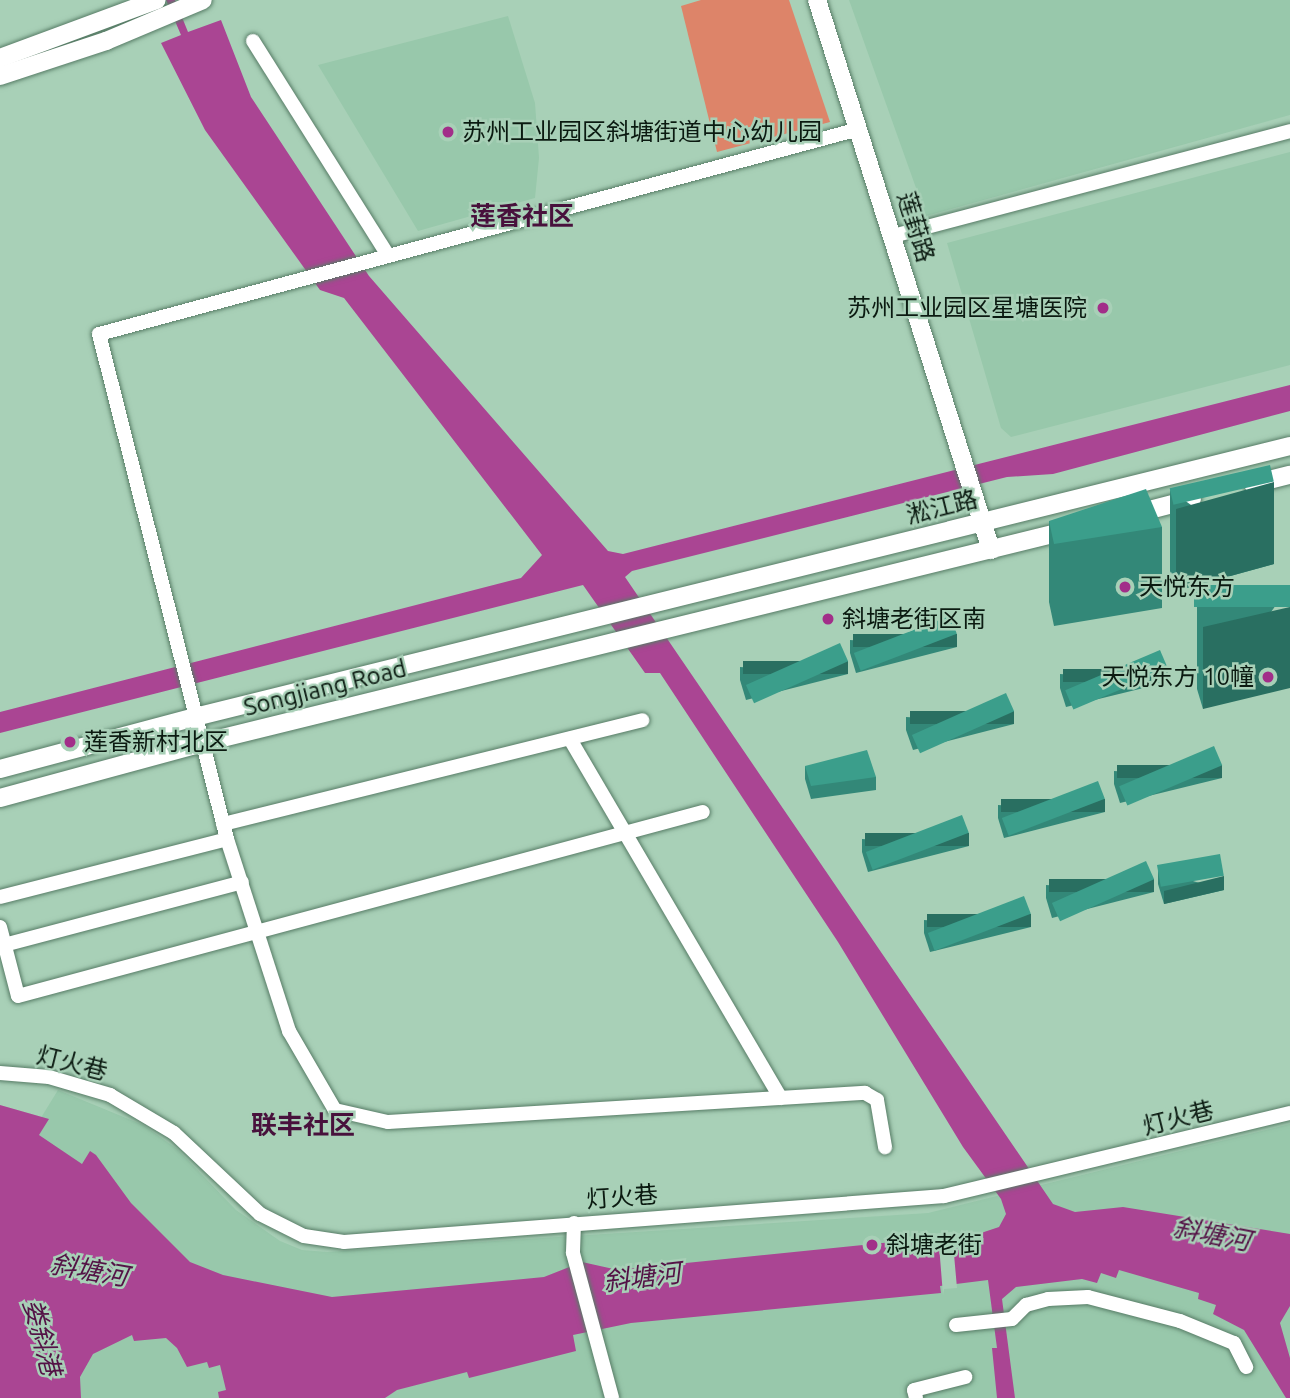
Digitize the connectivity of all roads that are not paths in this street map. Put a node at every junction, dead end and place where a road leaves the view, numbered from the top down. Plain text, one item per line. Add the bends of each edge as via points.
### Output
1 (157, 0) edge
2 (203, 0) edge
3 (817, 0) edge
4 (253, 41) dead end
5 (0, 58) edge
6 (0, 76) edge
7 (859, 129) junction
8 (1290, 131) edge
9 (893, 236) junction
10 (388, 255) junction
11 (1290, 446) edge
12 (1290, 475) edge
13 (1238, 488) edge
14 (1212, 494) edge
15 (983, 522) junction
16 (991, 550) junction
17 (605, 616) joint
18 (195, 717) junction
19 (642, 720) dead end
20 (570, 739) junction
21 (202, 743) junction
22 (0, 769) edge
23 (0, 798) edge
24 (703, 812) dead end
25 (223, 824) junction
26 (622, 833) junction
27 (227, 839) junction
28 (242, 882) junction
29 (0, 897) edge
30 (0, 927) edge
31 (258, 929) junction
32 (4, 945) junction
33 (0, 1073) edge
34 (781, 1098) junction
35 (1290, 1113) edge
36 (885, 1146) dead end
37 (574, 1223) junction
38 (956, 1325) dead end
39 (1247, 1367) dead end
40 (965, 1377) dead end
41 (612, 1398) edge
42 (916, 1398) edge

1 - 5 main road
2 - 6 main road
3 - 7 main road, 莲葑路
4 - 10 street
7 - 9 main road, 莲葑路
7 - 10 street
8 - 9 street
9 - 15 main road, 莲葑路
10 - 18 street via 99,334
11 - 15 main road, 淞江路
12 - 13 main road
14 - 16 main road
15 - 16 main road, 莲葑路
15 - 17 main road, 淞江路
16 - 21 main road, Songjiang Road
17 - 18 main road, Songjiang Road
18 - 21 street
18 - 22 main road, Songjiang Road
19 - 20 street
20 - 25 street
20 - 26 street
21 - 23 main road, Songjiang Road
21 - 25 street
24 - 26 street
25 - 27 street
26 - 31 street
26 - 34 street
27 - 28 street
27 - 29 street
28 - 31 street
28 - 32 street
30 - 32 street
31 - 32 street via 18,996
31 - 34 street via 289,1031 335,1110 388,1122
33 - 37 street, 灯火巷 via 82,1084 141,1111 174,1133 242,1201 304,1236 369,1242
34 - 36 street via 873,1096
35 - 37 street, 灯火巷 via 985,1189
37 - 41 street via 573,1252
38 - 39 street via 1012,1319 1026,1304 1048,1299 1088,1297 1180,1321 1234,1343
40 - 42 street via 915,1390

